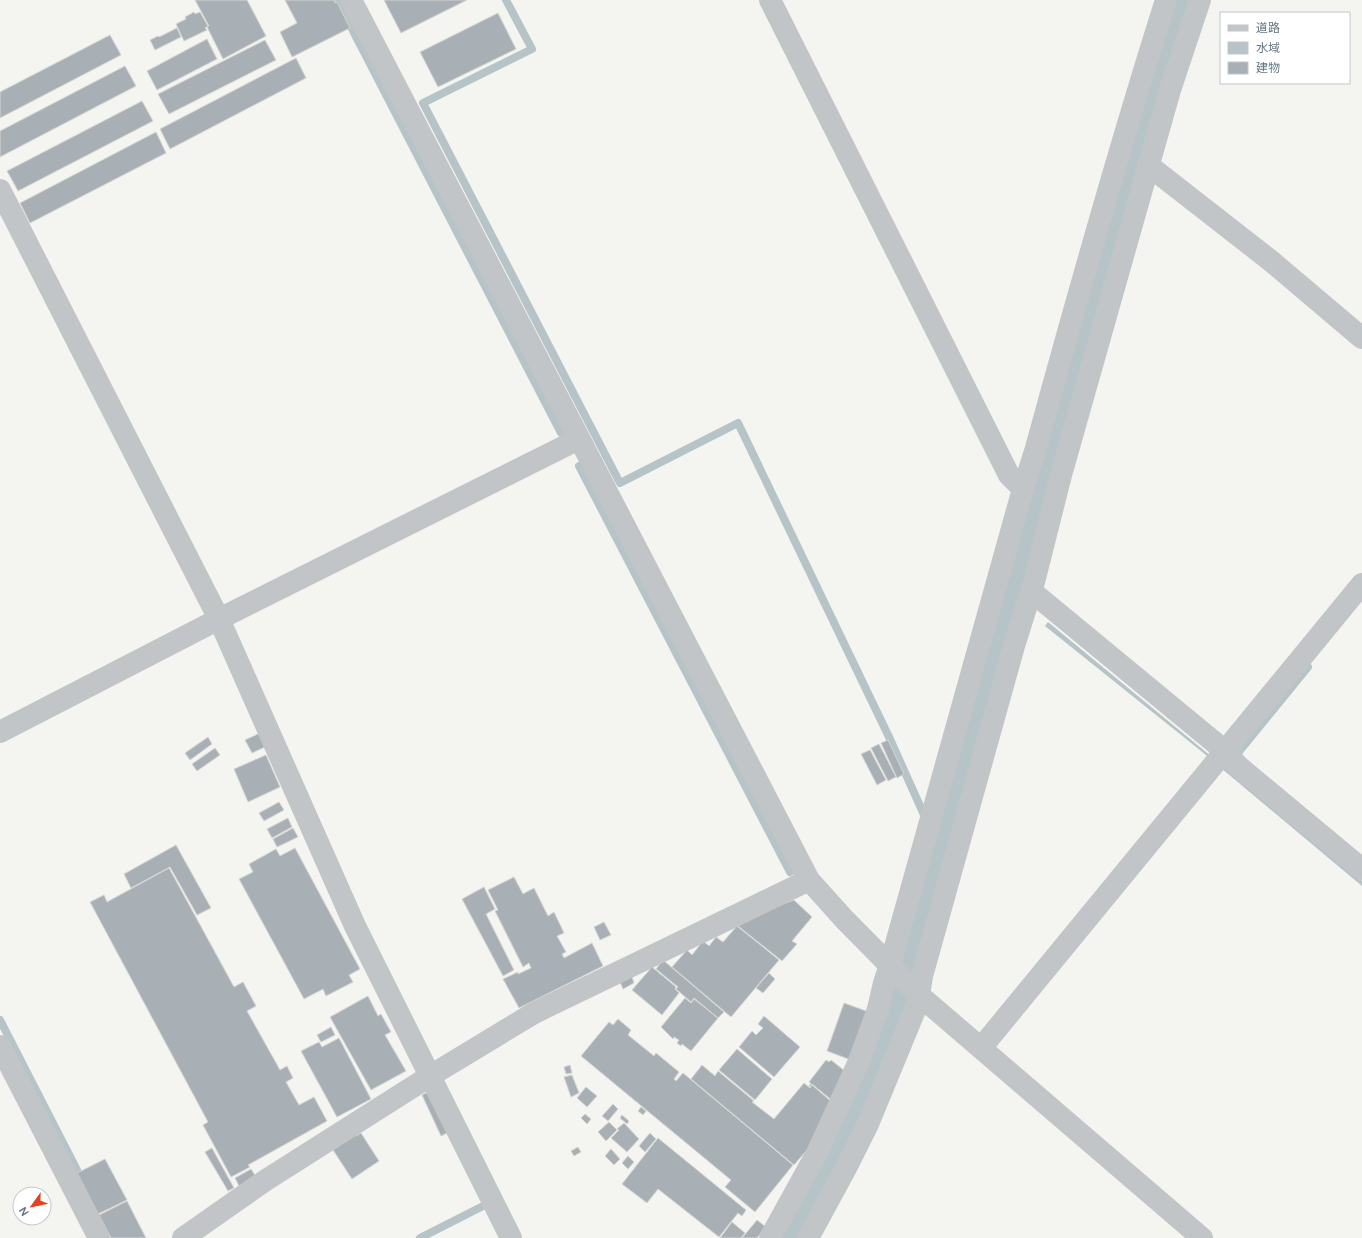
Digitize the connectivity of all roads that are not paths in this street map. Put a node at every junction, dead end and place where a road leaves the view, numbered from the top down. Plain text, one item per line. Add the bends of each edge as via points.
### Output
1 (351, 0) edge
2 (770, 0) edge
3 (1166, 0) edge
4 (1200, 0) edge
5 (1144, 68) junction
6 (1174, 76) junction
7 (1148, 165) junction
8 (0, 190) edge
9 (1362, 338) edge
10 (579, 439) junction
11 (1023, 489) junction
12 (1362, 584) edge
13 (1031, 591) junction
14 (219, 619) junction
15 (0, 732) edge
16 (1225, 751) junction
17 (1362, 869) edge
18 (809, 880) junction
19 (893, 968) junction
20 (917, 992) junction
21 (0, 1046) edge
22 (981, 1048) junction
23 (430, 1076) junction
24 (99, 1238) edge
25 (183, 1238) edge
26 (511, 1238) edge
27 (770, 1238) edge
28 (808, 1238) edge
29 (1202, 1238) edge

1 - 10 street
2 - 11 street via 1009,475
3 - 5 street
4 - 6 street
5 - 6 street
5 - 11 street
6 - 7 street
7 - 9 street via 1271,261
7 - 13 street
8 - 14 street
10 - 14 street
10 - 18 street
11 - 19 street
12 - 16 street
13 - 16 street
13 - 20 street
14 - 15 street
14 - 23 street via 355,926
16 - 17 street via 1238,766
16 - 22 street
18 - 19 street
18 - 23 street via 534,1013
19 - 20 street
19 - 27 street via 884,983 878,1009 859,1061 818,1151
20 - 22 street
20 - 28 street via 899,1049 868,1124
21 - 24 street
22 - 29 street
23 - 25 street via 266,1180
23 - 26 street

